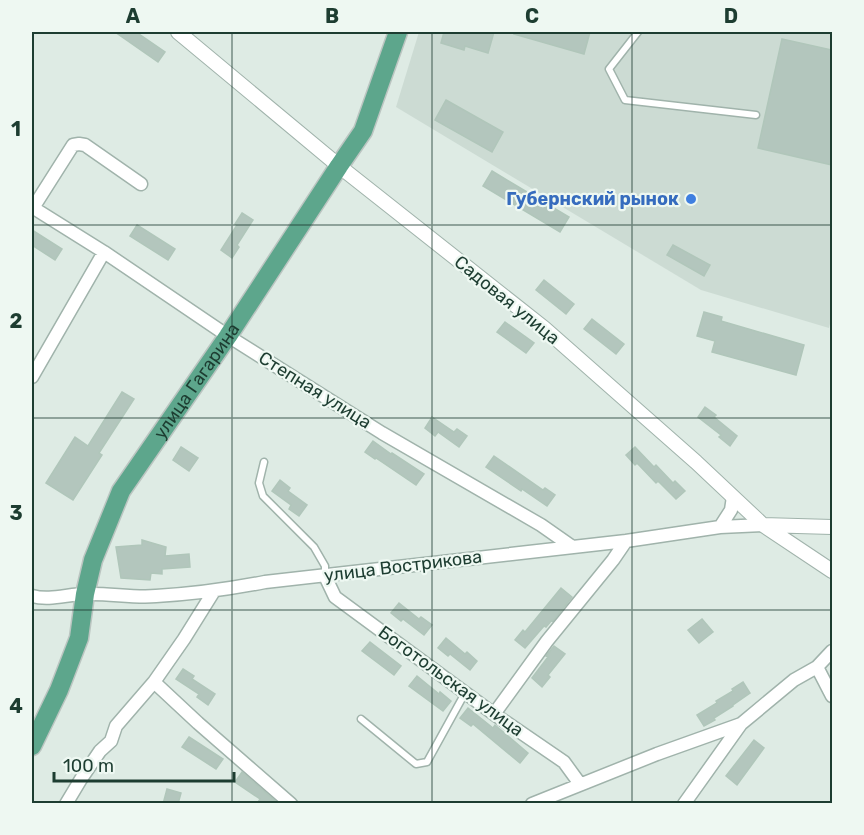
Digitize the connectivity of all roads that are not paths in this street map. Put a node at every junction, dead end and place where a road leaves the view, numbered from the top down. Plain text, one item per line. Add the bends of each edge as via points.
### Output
1 (178, 32) edge
2 (398, 32) edge
3 (638, 32) edge
4 (756, 115) dead end
5 (339, 166) junction
6 (141, 184) dead end
7 (32, 207) edge
8 (104, 252) junction
9 (228, 336) junction
10 (32, 377) edge
11 (264, 462) dead end
12 (733, 497) junction
13 (763, 525) junction
14 (720, 527) junction
15 (832, 527) edge
16 (626, 541) junction
17 (571, 546) junction
18 (832, 572) edge
19 (325, 576) junction
20 (214, 591) junction
21 (85, 594) junction
22 (32, 596) edge
23 (832, 651) edge
24 (817, 667) junction
25 (154, 682) junction
26 (465, 693) junction
27 (832, 696) edge
28 (494, 714) junction
29 (361, 719) dead end
30 (741, 724) junction
31 (32, 746) edge
32 (579, 784) junction
33 (66, 804) edge
34 (291, 804) edge
35 (532, 804) edge
36 (684, 804) edge

1 - 5 street, Садовая улица
2 - 5 main road, улица Гагарина via 363,131
3 - 4 lane via 609,69 625,100
5 - 9 main road, улица Гагарина
5 - 12 street, Садовая улица via 544,328
6 - 7 street, Степная улица via 85,145 74,145
7 - 8 street, Степная улица
8 - 9 street, Степная улица
8 - 10 street
9 - 17 street, Степная улица
9 - 21 main road, улица Гагарина via 121,491 93,560
11 - 19 lane via 259,483 263,496 314,548 325,566
12 - 13 street, Садовая улица
12 - 14 street via 731,510
13 - 14 street, улица Вострикова
13 - 15 street
13 - 18 street, Садовая улица
14 - 16 street, улица Вострикова
16 - 17 street, улица Вострикова
16 - 28 street
17 - 19 street, улица Вострикова
19 - 20 street, улица Вострикова
19 - 26 street, Боготольская улица via 335,597
20 - 21 street, улица Вострикова via 153,597
20 - 25 street
21 - 22 street, улица Вострикова
21 - 31 main road, улица Гагарина via 79,638
23 - 24 street
24 - 27 street
24 - 30 street via 794,680
25 - 33 street via 116,726 111,741 100,751
25 - 34 street
26 - 28 street, Боготольская улица
26 - 29 lane via 427,762 416,764
28 - 32 street, Боготольская улица via 564,762
30 - 32 street
30 - 36 street
32 - 35 street

